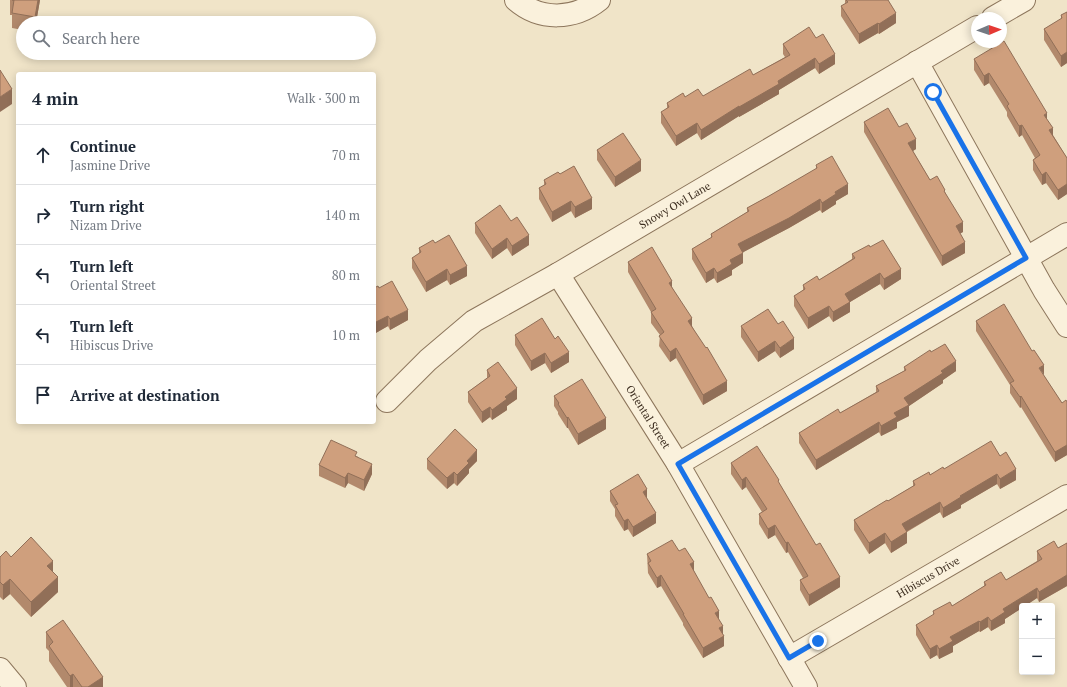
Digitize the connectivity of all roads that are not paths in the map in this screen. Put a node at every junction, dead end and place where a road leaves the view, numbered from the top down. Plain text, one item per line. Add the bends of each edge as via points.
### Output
1 (516, 0) edge
2 (599, 0) edge
3 (1024, 0) edge
4 (1003, 12) edge
5 (971, 30) edge
6 (917, 62) junction
7 (1067, 234) edge
8 (1026, 258) junction
9 (558, 274) junction
10 (1067, 326) edge
11 (387, 401) dead end
12 (678, 464) junction
13 (1067, 496) edge
14 (789, 658) junction
15 (0, 669) edge
16 (15, 687) edge
17 (806, 687) edge

1 - 2 street via 538,13 558,16 577,13
3 - 4 street
5 - 6 street, Snowy Owl Lane
6 - 8 street
6 - 9 street, Snowy Owl Lane
7 - 8 street
8 - 10 street
8 - 12 street
9 - 11 street, Snowy Owl Lane via 474,320 428,360
9 - 12 street, Oriental Street
12 - 14 street, Oriental Street
13 - 14 street, Hibiscus Drive
14 - 17 street, Oriental Street
15 - 16 street

